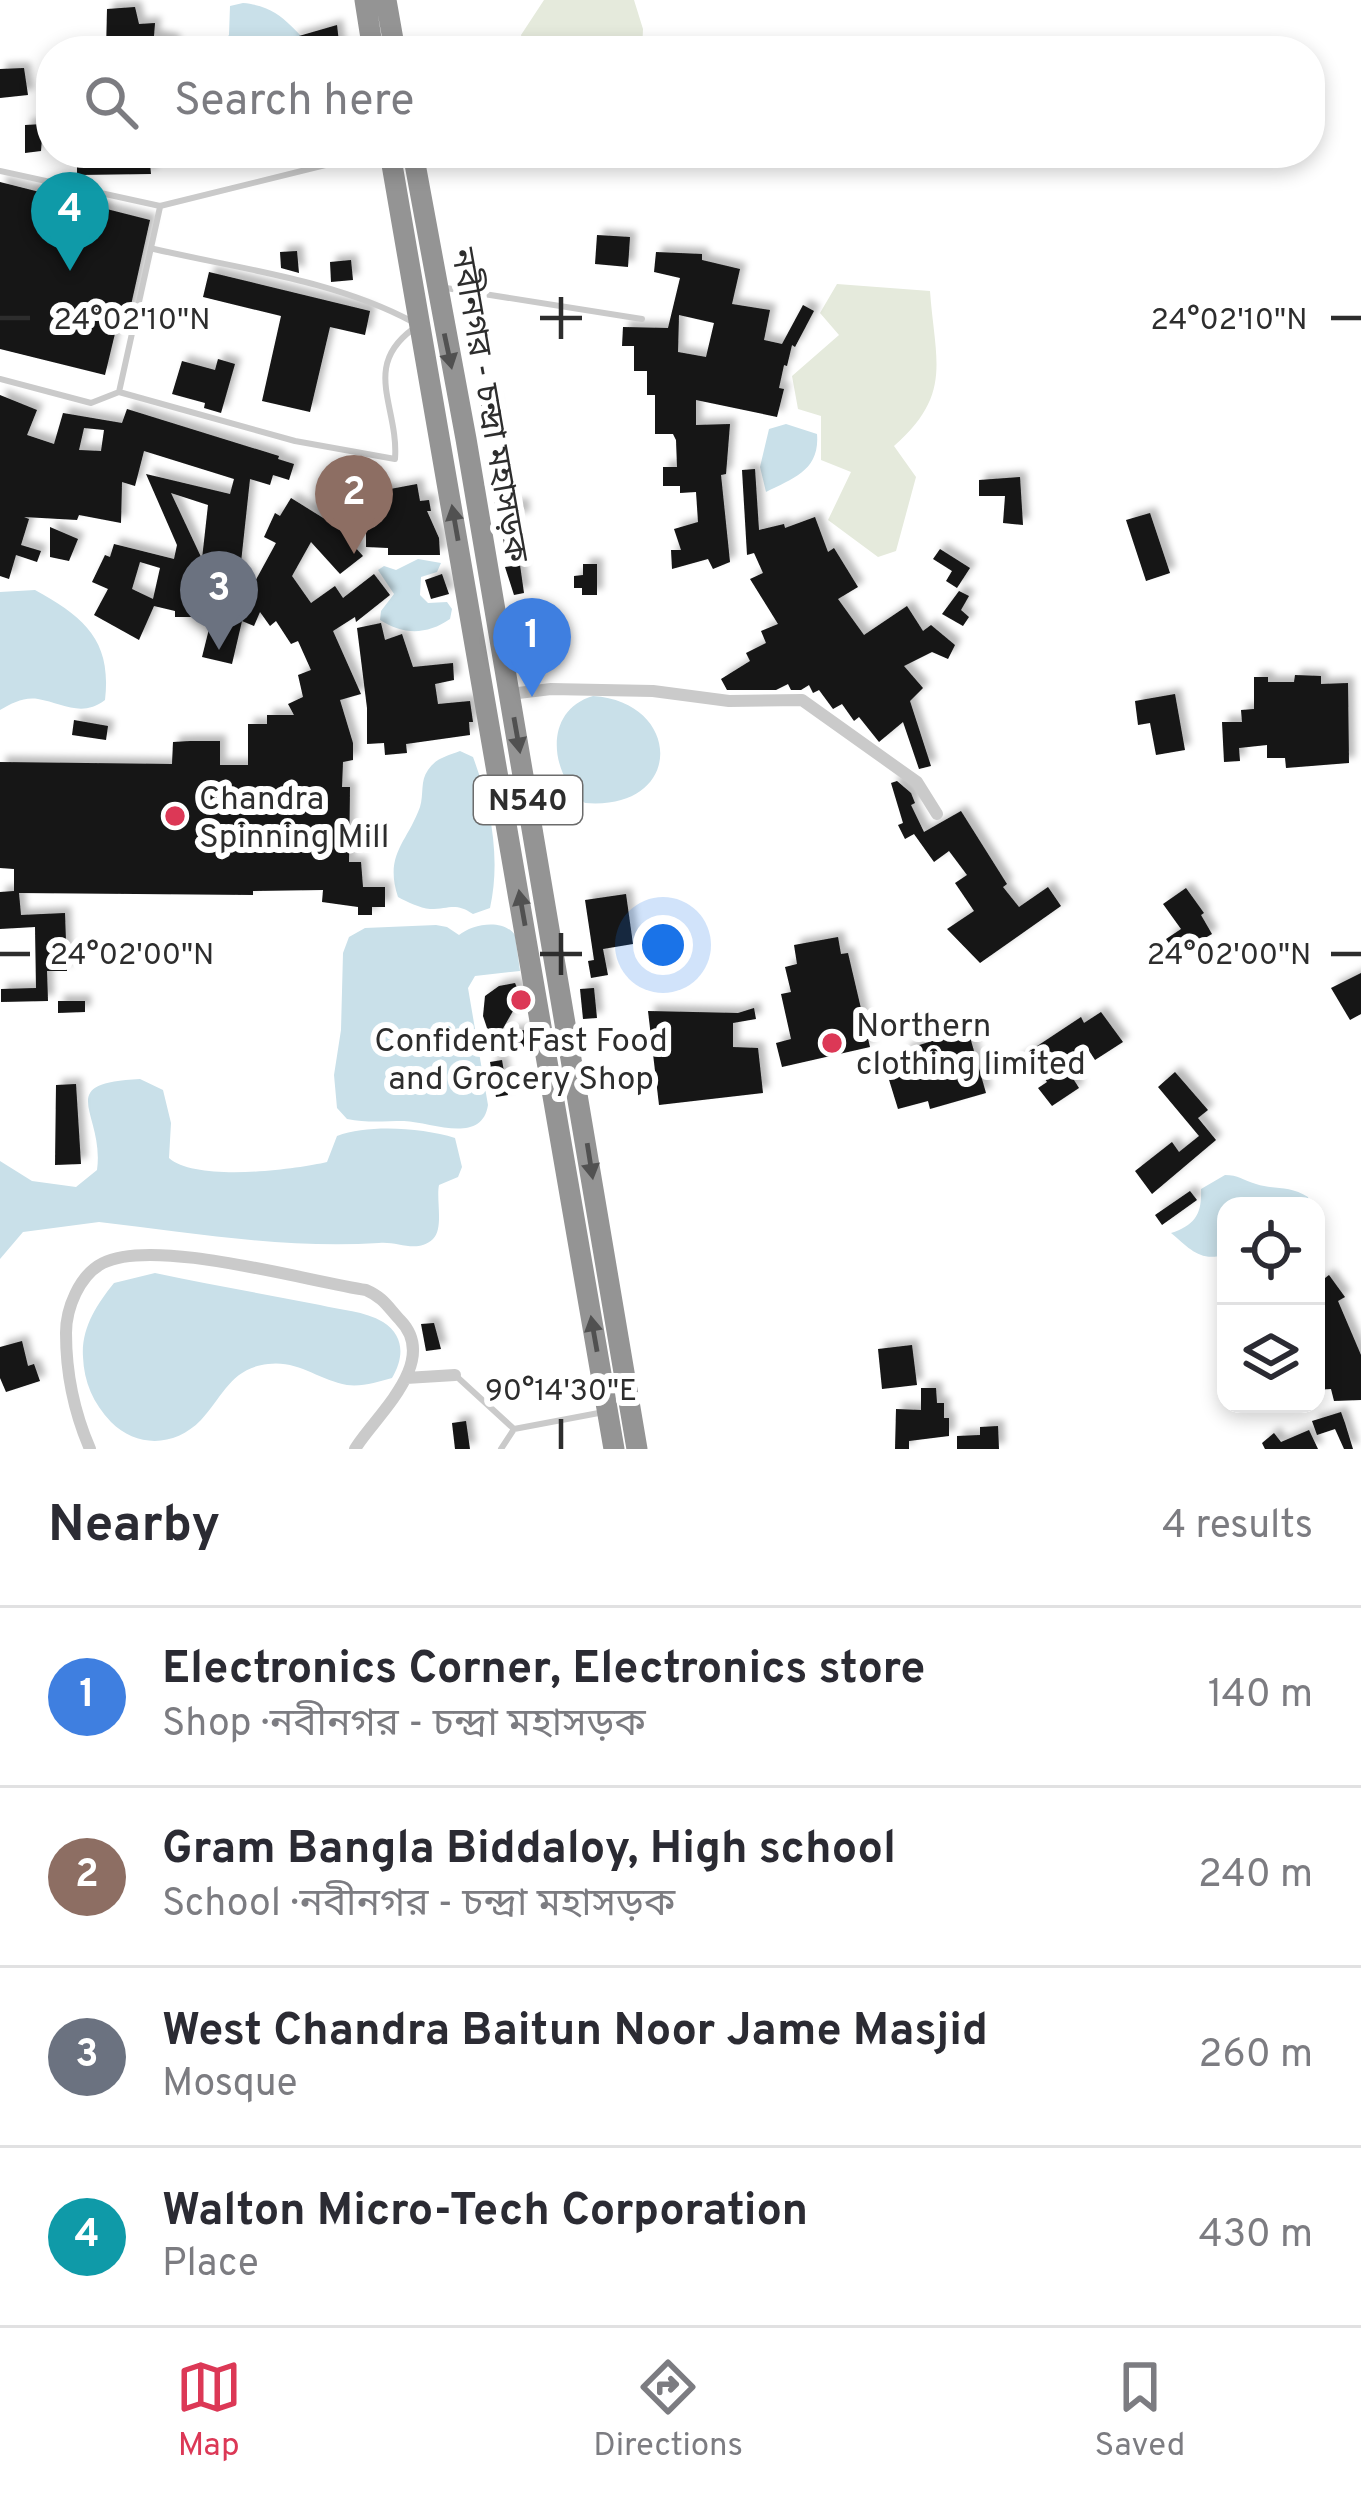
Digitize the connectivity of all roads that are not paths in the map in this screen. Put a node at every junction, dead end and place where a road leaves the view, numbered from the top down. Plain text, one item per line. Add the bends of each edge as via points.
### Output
1 (365, 0) edge
2 (386, 0) edge
3 (371, 36) edge
4 (392, 36) edge
5 (313, 168) edge
6 (393, 168) edge
7 (416, 168) edge
8 (0, 171) edge
9 (160, 206) junction
10 (154, 249) junction
11 (436, 287) junction
12 (642, 319) dead end
13 (419, 325) junction
14 (0, 379) edge
15 (119, 392) junction
16 (510, 694) junction
17 (937, 814) dead end
18 (455, 1375) joint
19 (406, 1378) junction
20 (619, 1409) junction
21 (514, 1430) junction
22 (90, 1449) edge
23 (355, 1449) edge
24 (502, 1449) edge
25 (614, 1449) edge
26 (637, 1449) edge

1 - 3 highway
2 - 4 highway
5 - 9 lane
6 - 13 highway, নবীনগর - চন্দ্রা মহাসড়ক / N540
7 - 11 highway, নবীনগর - চন্দ্রা মহাসড়ক / N540
8 - 9 lane
9 - 10 lane
10 - 13 lane via 378,303
10 - 15 lane
11 - 12 lane
11 -> 16 highway, নবীনগর - চন্দ্রা মহাসড়ক / N540
13 - 15 lane via 394,343 385,362 395,459
20 -> 13 highway, নবীনগর - চন্দ্রা মহাসড়ক / N540
14 - 15 lane via 91,403
16 - 17 street via 802,700 917,782
16 -> 20 highway, নবীনগর - চন্দ্রা মহাসড়ক / N540
18 - 19 street
18 - 21 lane
19 - 22 street via 408,1325 387,1299 366,1290 151,1254 103,1263 80,1285 66,1317 66,1366
19 - 23 street
20 - 21 lane
20 - 25 highway, নবীনগর - চন্দ্রা মহাসড়ক / N540
20 - 26 highway, নবীনগর - চন্দ্রা মহাসড়ক / N540
21 - 24 lane

